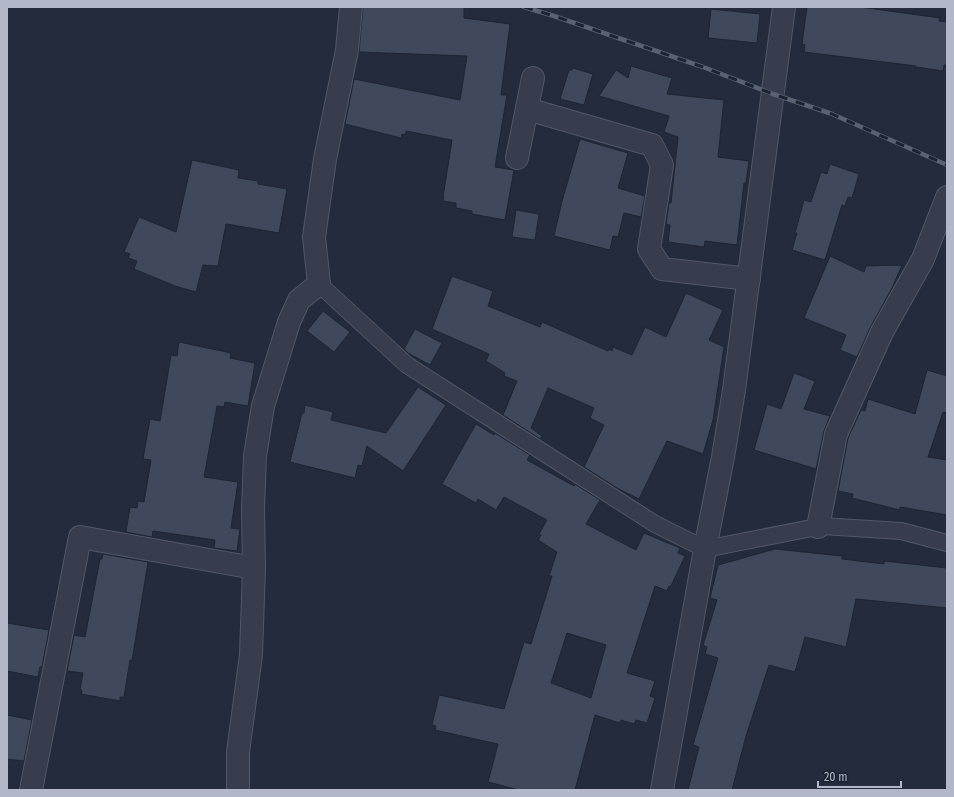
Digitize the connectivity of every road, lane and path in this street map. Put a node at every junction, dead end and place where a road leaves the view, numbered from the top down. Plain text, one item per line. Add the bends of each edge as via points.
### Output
1 (351, 7) edge
2 (784, 7) edge
3 (533, 78) dead end
4 (527, 109) junction
5 (517, 158) dead end
6 (947, 197) edge
7 (749, 280) junction
8 (319, 284) junction
9 (818, 527) junction
10 (947, 543) edge
11 (705, 549) junction
12 (254, 568) junction
13 (31, 790) edge
14 (238, 790) edge
15 (662, 790) edge

1 - 8 street via 347,50 325,158 314,237
2 - 7 street
3 - 4 street
4 - 5 street
4 - 7 street via 652,145 662,165 649,249 662,269
6 - 9 street via 923,259 882,332 836,434
7 - 11 street via 734,390
8 - 11 lane via 407,364 655,524
8 - 12 street via 299,300 289,322 264,406 255,456
9 - 10 lane via 901,531
9 - 11 lane
11 - 15 street
12 - 13 street via 80,537
12 - 14 street via 251,656 238,752

